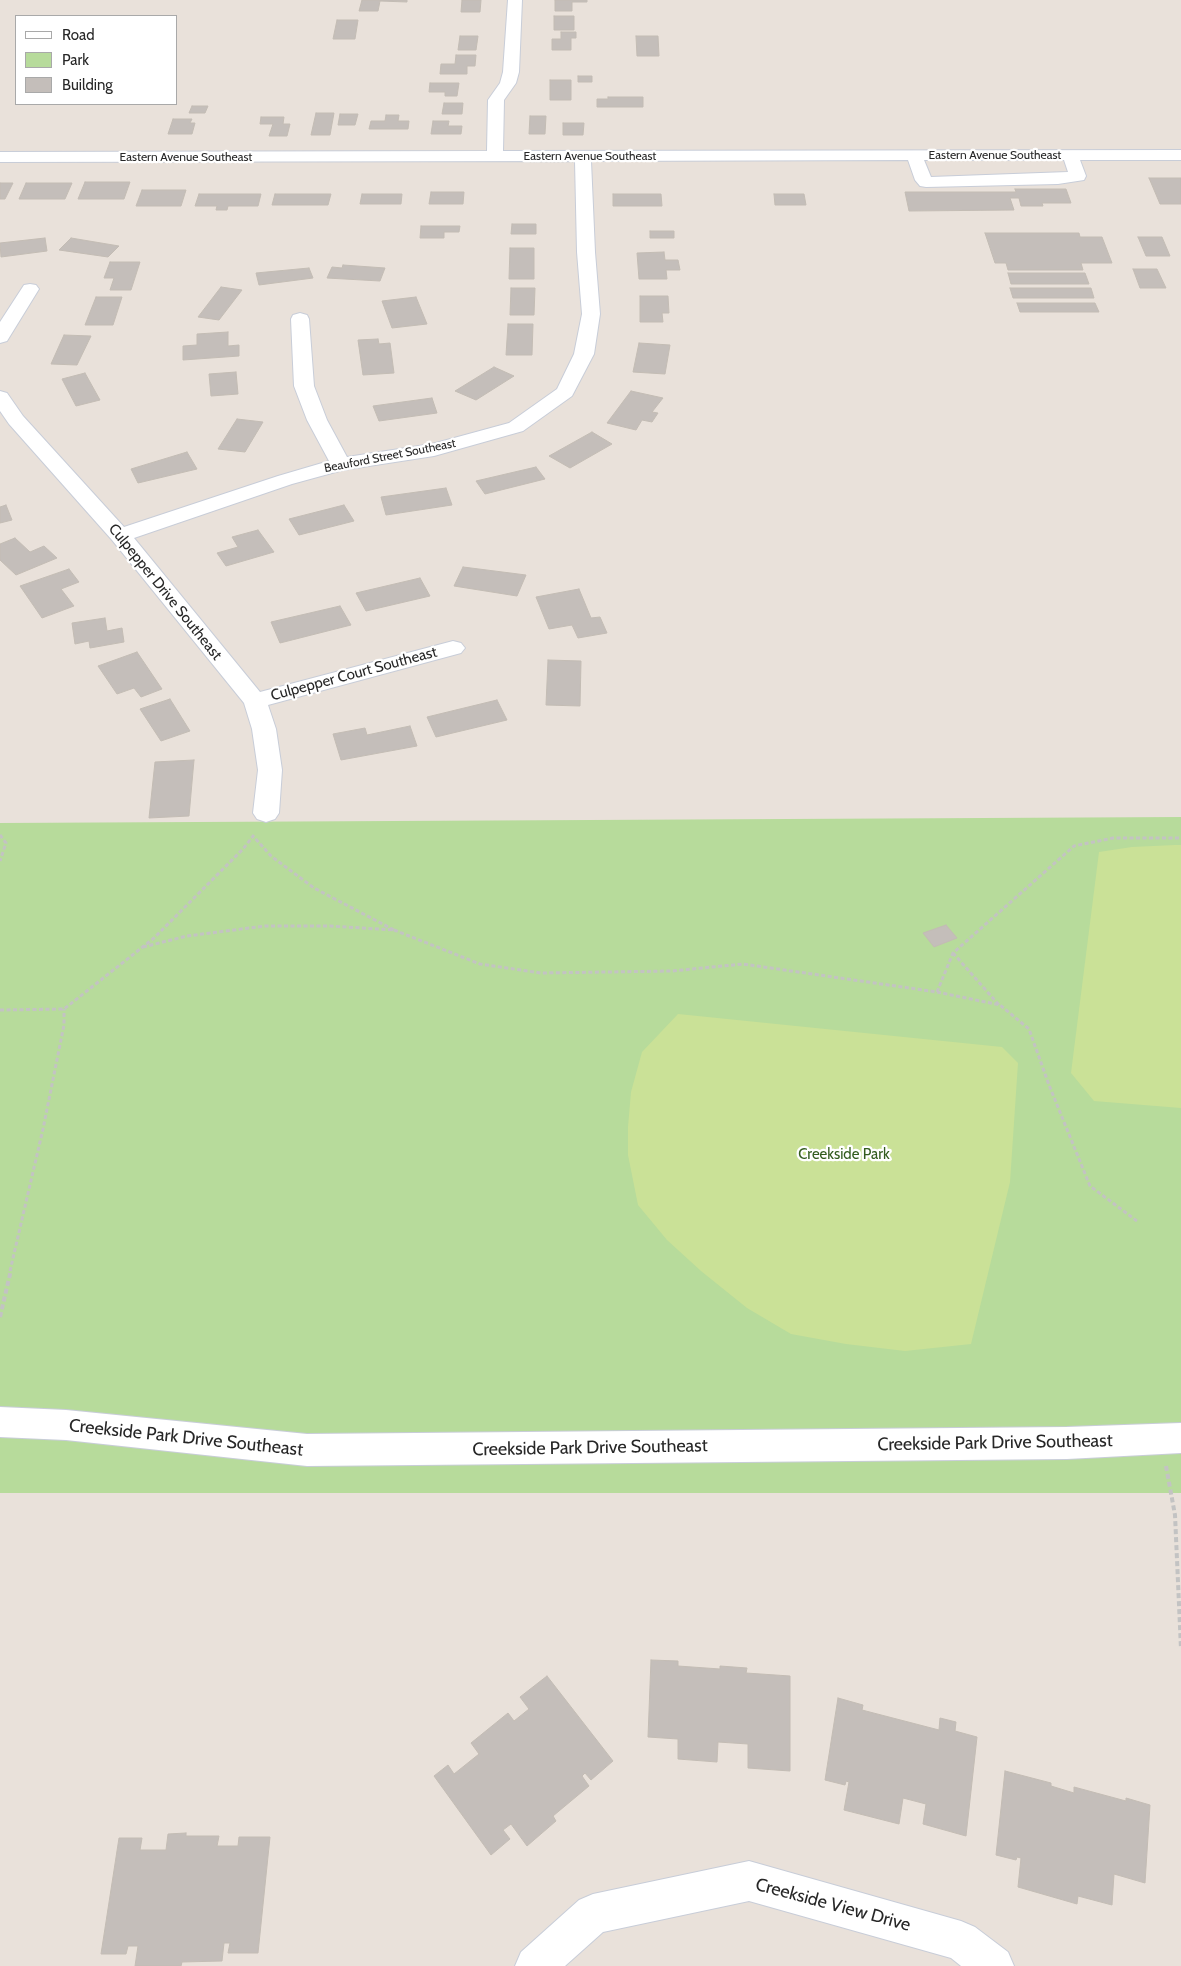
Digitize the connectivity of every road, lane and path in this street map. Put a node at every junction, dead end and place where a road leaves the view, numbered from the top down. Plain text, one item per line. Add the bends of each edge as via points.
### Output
1 (515, 0) edge
2 (914, 155) junction
3 (1070, 155) junction
4 (1181, 155) edge
5 (494, 156) junction
6 (583, 156) junction
7 (0, 157) edge
8 (30, 289) dead end
9 (300, 320) dead end
10 (0, 337) edge
11 (0, 397) edge
12 (341, 464) junction
13 (120, 535) junction
14 (453, 648) dead end
15 (255, 701) junction
16 (266, 813) joint
17 (0, 835) edge
18 (254, 836) junction
19 (1181, 838) edge
20 (0, 861) edge
21 (394, 930) junction
22 (142, 947) junction
23 (953, 953) junction
24 (937, 992) junction
25 (1000, 1005) junction
26 (64, 1009) junction
27 (0, 1010) edge
28 (1137, 1221) dead end
29 (0, 1317) edge
30 (0, 1422) edge
31 (1170, 1438) edge
32 (1181, 1649) edge
33 (535, 1966) edge
34 (994, 1966) edge

1 - 5 street via 511,72 496,100
2 - 3 street, Eastern Avenue Southeast
2 - 3 street via 926,182 1078,176
2 - 6 street, Eastern Avenue Southeast
3 - 4 street, Eastern Avenue Southeast
5 - 6 street, Eastern Avenue Southeast
5 - 7 street, Eastern Avenue Southeast
6 - 12 street, Beauford Street Southeast via 591,314 584,354 565,392 516,427 434,450
8 - 10 street
9 - 12 street via 304,386 317,420
11 - 13 street, Culpepper Drive Southeast via 16,420
12 - 13 street, Beauford Street Southeast
13 - 15 street, Culpepper Drive Southeast
14 - 15 street, Culpepper Court Southeast
15 - 16 street, Culpepper Drive Southeast via 264,729 270,770
16 - 18 path via 260,814
17 - 20 path via 6,843
18 - 21 path via 271,856 314,888
18 - 22 path via 168,925
19 - 23 path via 1113,838 1074,846
21 - 22 path via 265,926 187,936
21 - 24 path via 480,964 541,973 672,971 743,964
22 - 26 path
23 - 24 path
23 - 25 path
24 - 25 path
25 - 28 path via 1030,1029 1090,1186
26 - 27 path
26 - 29 path via 64,1025 43,1129
30 - 31 street, Creekside Park Drive Southeast via 66,1425 307,1450 1067,1443
31 - 32 path
33 - 34 street, Creekside View Drive via 593,1914 749,1882 961,1941

